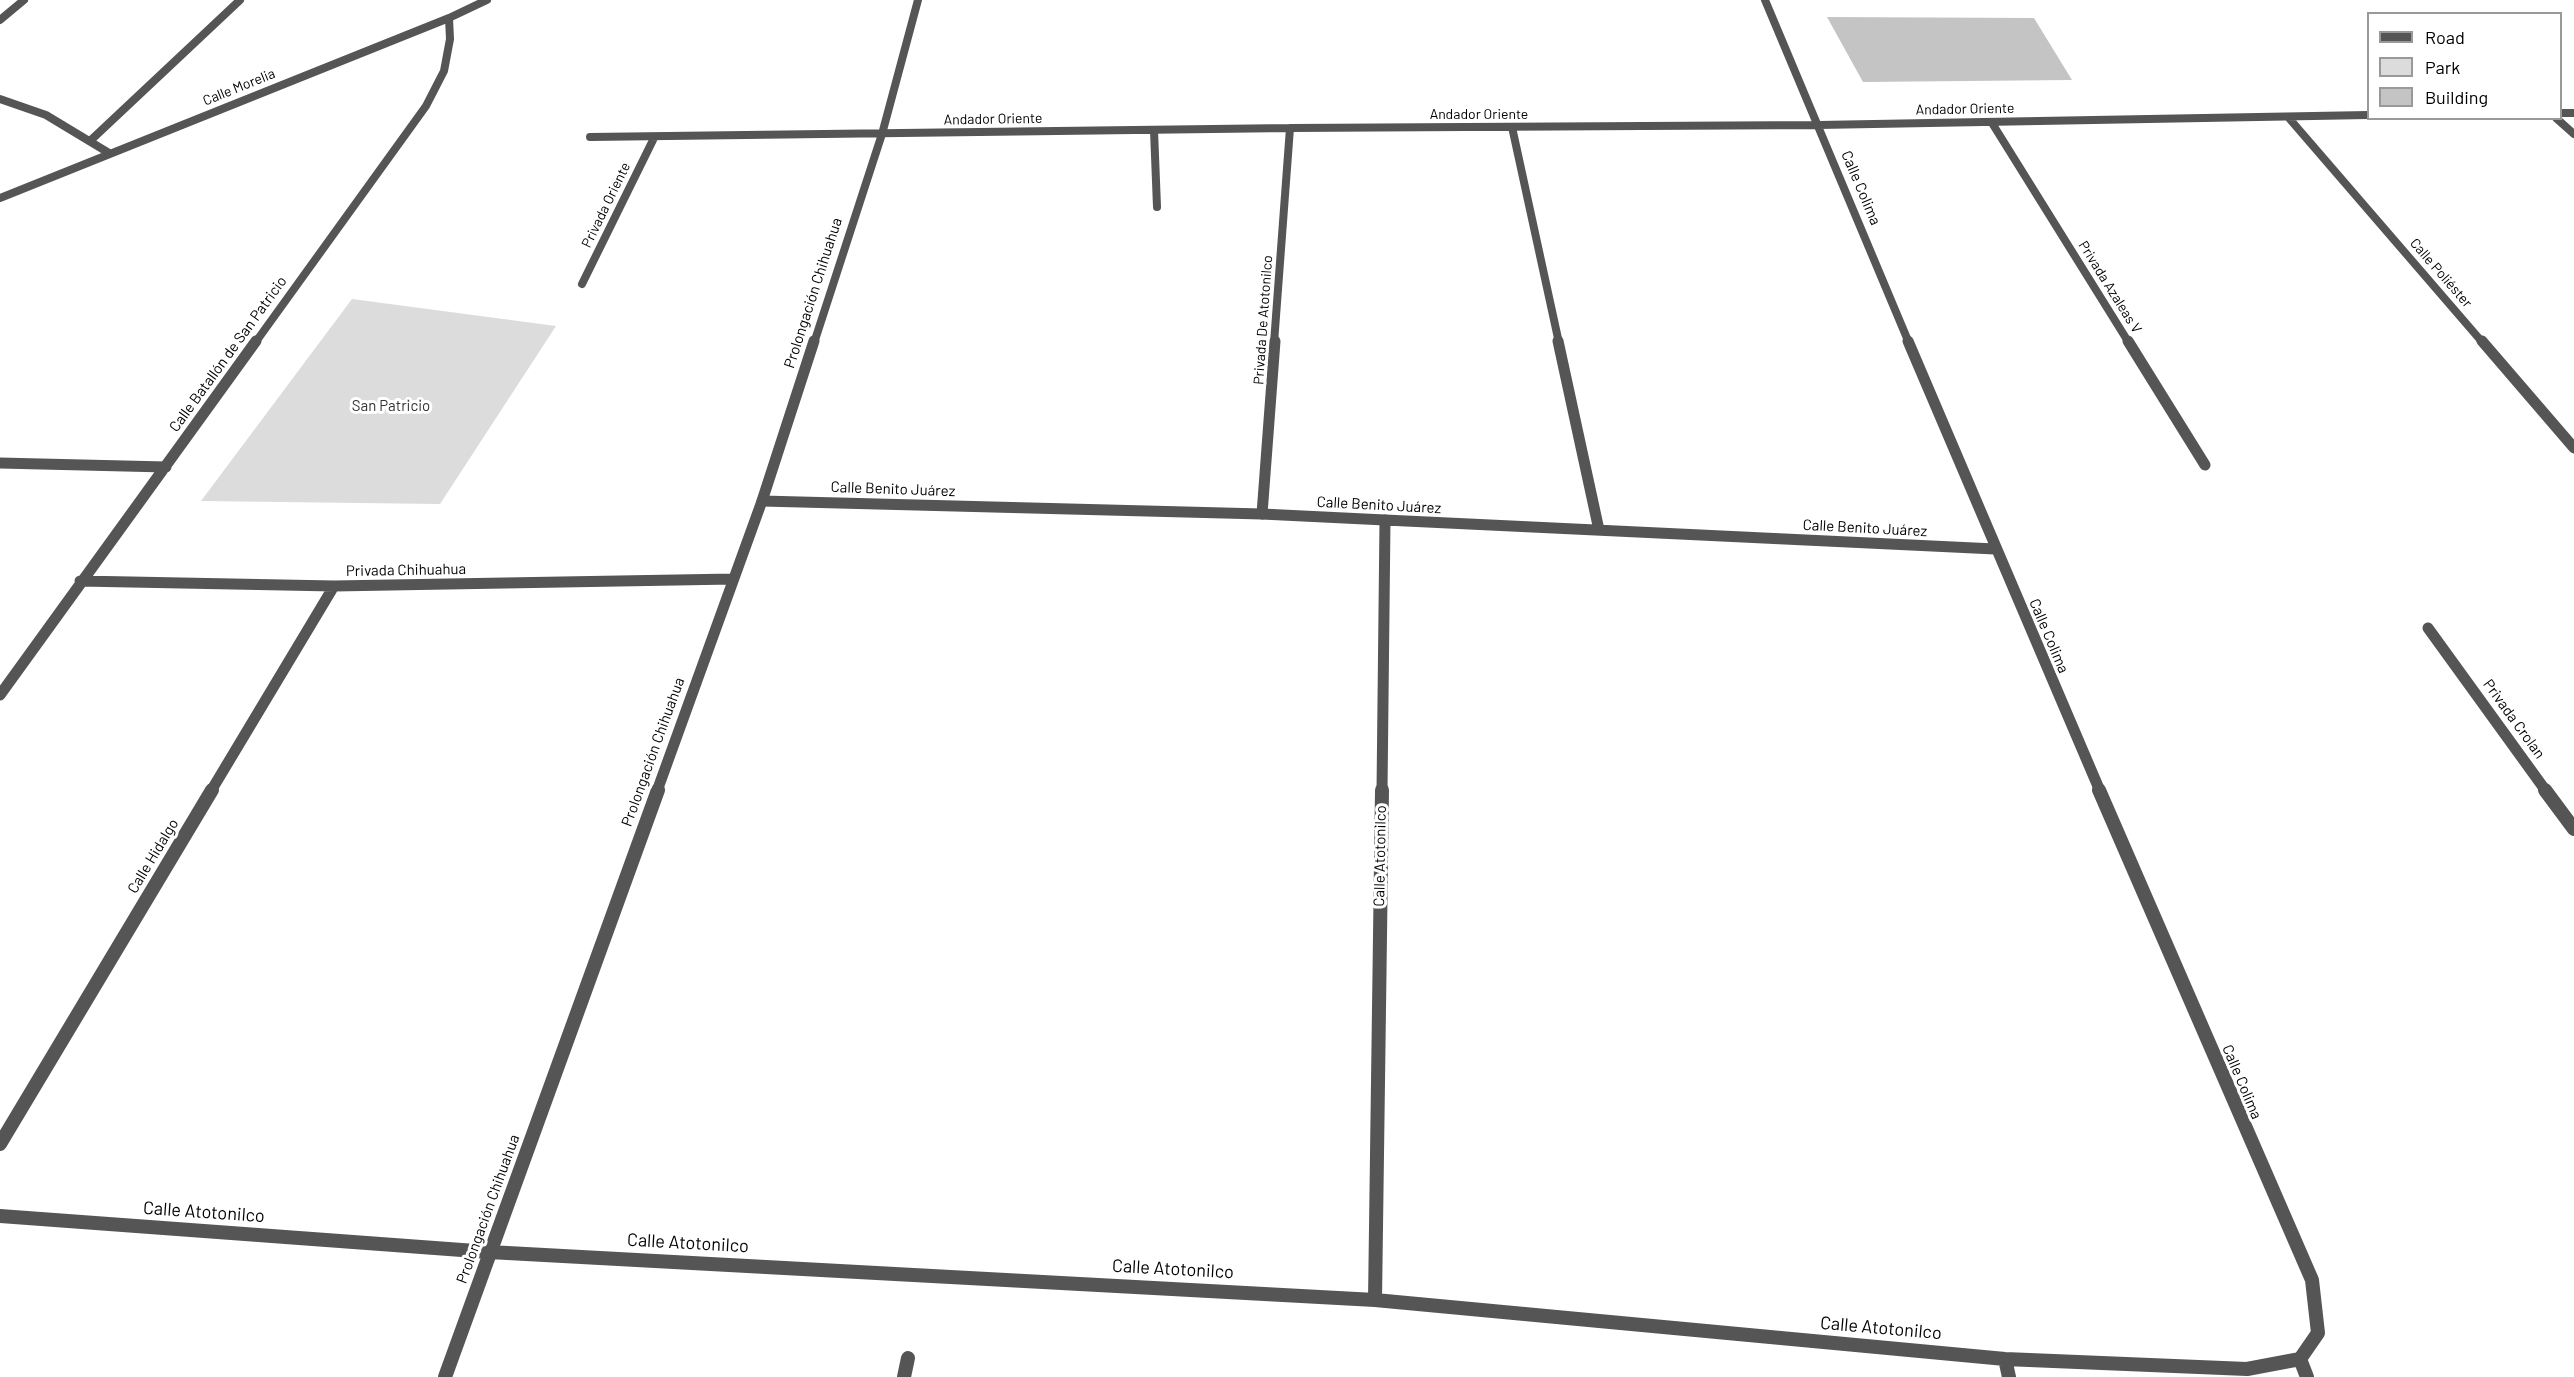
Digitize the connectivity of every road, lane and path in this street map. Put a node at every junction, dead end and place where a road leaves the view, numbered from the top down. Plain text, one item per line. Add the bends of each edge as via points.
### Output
1 (24, 0) edge
2 (240, 0) edge
3 (487, 0) edge
4 (918, 0) edge
5 (1765, 0) edge
6 (449, 18) junction
7 (0, 20) edge
8 (0, 99) edge
9 (2367, 116) edge
10 (2288, 117) junction
11 (2558, 120) edge
12 (1992, 123) junction
13 (1819, 125) junction
14 (1512, 127) junction
15 (1290, 128) junction
16 (1154, 130) junction
17 (882, 134) junction
18 (2574, 134) edge
19 (590, 138) dead end
20 (654, 138) junction
21 (90, 141) junction
22 (109, 153) junction
23 (0, 198) edge
24 (1157, 207) dead end
25 (582, 284) dead end
26 (2574, 448) edge
27 (0, 463) edge
28 (2205, 465) dead end
29 (166, 467) junction
30 (762, 501) junction
31 (1262, 514) junction
32 (1385, 520) junction
33 (1599, 530) junction
34 (1995, 549) junction
35 (733, 579) junction
36 (80, 581) junction
37 (334, 586) junction
38 (2428, 628) dead end
39 (0, 694) edge
40 (2574, 829) edge
41 (0, 1144) edge
42 (0, 1216) edge
43 (489, 1252) junction
44 (1375, 1300) junction
45 (908, 1358) dead end
46 (2004, 1359) junction
47 (2301, 1359) junction
48 (446, 1377) edge
49 (904, 1377) edge
50 (2009, 1377) edge
51 (2307, 1377) edge

1 - 7 street
2 - 21 street
3 - 6 street, Calle Morelia
4 - 17 street
5 - 13 street, Calle Colima
6 - 22 street, Calle Morelia
6 - 29 street, Calle Batallón de San Patricio via 444,71 426,106
8 - 21 street via 46,115
9 - 10 street, Andador Oriente
10 - 12 street, Andador Oriente
10 - 26 street, Calle Poliéster
11 - 18 street
12 - 13 street, Andador Oriente
12 - 28 street, Privada Azaleas V
13 - 14 street, Andador Oriente
13 - 34 street, Calle Colima
14 - 15 street, Andador Oriente
14 - 33 street
15 - 16 street, Andador Oriente
15 - 31 street, Privada De Atotonilco
16 - 17 street, Andador Oriente
16 - 24 street
17 - 20 street, Andador Oriente
17 - 30 street, Prolongación Chihuahua
19 - 20 street, Andador Oriente
20 - 25 street, Privada Oriente
21 - 22 street
22 - 23 street, Calle Morelia
27 - 29 street
29 - 36 street, Calle Batallón de San Patricio
30 - 31 street, Calle Benito Juárez
30 - 35 street, Prolongación Chihuahua
31 - 32 street, Calle Benito Juárez
32 - 33 street, Calle Benito Juárez
32 - 44 street, Calle Atotonilco
33 - 34 street, Calle Benito Juárez
34 - 47 street, Calle Colima via 2312,1281 2318,1333
35 - 37 street, Privada Chihuahua
35 - 43 street, Prolongación Chihuahua
36 - 37 street, Privada Chihuahua
36 - 39 street, Calle Batallón de San Patricio
37 - 41 street, Calle Hidalgo
38 - 40 street, Privada Crolan
42 - 43 street, Calle Atotonilco
43 - 44 street, Calle Atotonilco
43 - 48 street, Prolongación Chihuahua
44 - 46 street, Calle Atotonilco
45 - 49 street
46 - 47 street, Calle Atotonilco via 2247,1370
46 - 50 street
47 - 51 street

